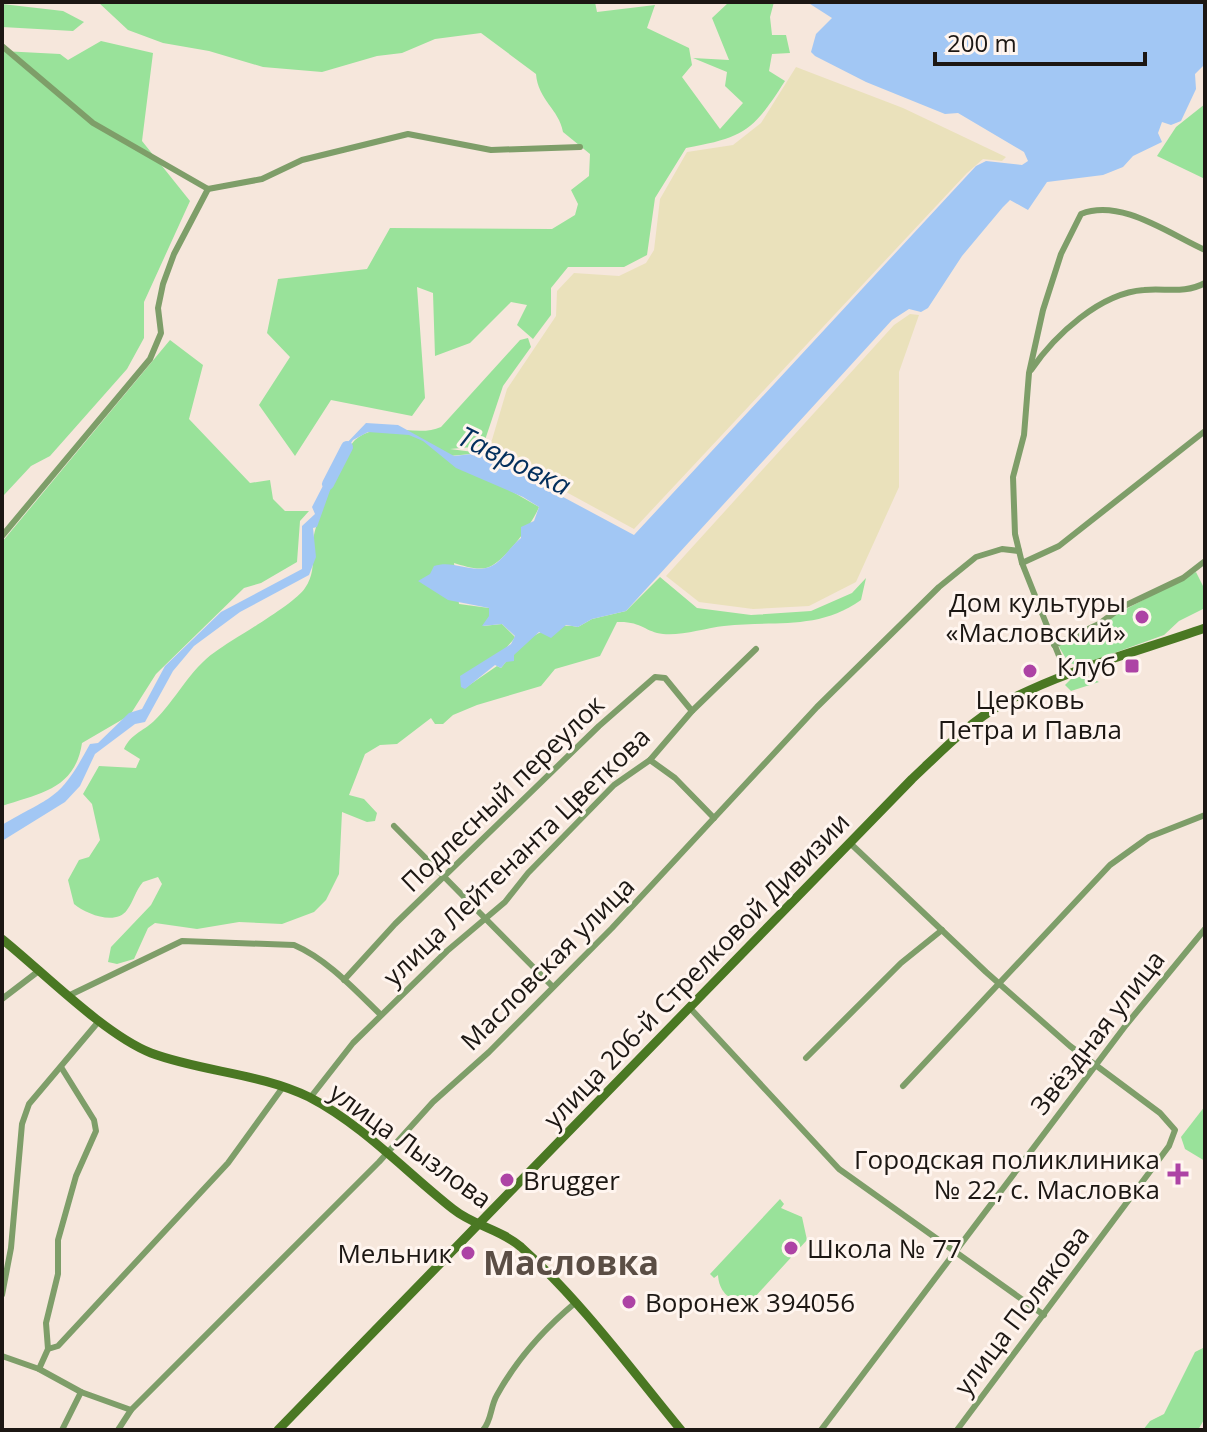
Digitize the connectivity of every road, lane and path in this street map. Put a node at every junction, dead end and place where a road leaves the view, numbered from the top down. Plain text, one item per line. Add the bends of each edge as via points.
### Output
1 (2, 46) edge
2 (580, 147) dead end
3 (208, 189) junction
4 (1205, 250) edge
5 (1205, 283) edge
6 (1029, 373) junction
7 (1205, 431) edge
8 (2, 536) edge
9 (1019, 551) junction
10 (1205, 561) edge
11 (1022, 563) junction
12 (1205, 628) edge
13 (1054, 645) junction
14 (756, 649) dead end
15 (1068, 677) junction
16 (692, 711) junction
17 (650, 760) junction
18 (1205, 815) edge
19 (714, 818) junction
20 (394, 826) dead end
21 (851, 844) junction
22 (444, 879) junction
23 (488, 919) junction
24 (1205, 929) edge
25 (942, 930) junction
26 (2, 939) edge
27 (40, 970) junction
28 (344, 980) junction
29 (998, 981) junction
30 (552, 986) junction
31 (70, 995) junction
32 (2, 999) edge
33 (690, 1008) junction
34 (381, 1015) junction
35 (99, 1021) junction
36 (806, 1058) dead end
37 (1096, 1065) junction
38 (61, 1067) junction
39 (903, 1086) dead end
40 (283, 1087) junction
41 (310, 1098) junction
42 (386, 1152) junction
43 (478, 1225) junction
44 (954, 1252) junction
45 (2, 1295) edge
46 (575, 1303) junction
47 (1044, 1315) junction
48 (48, 1349) junction
49 (2, 1356) edge
50 (39, 1369) junction
51 (81, 1392) junction
52 (131, 1410) junction
53 (489, 1423) junction
54 (62, 1430) edge
55 (118, 1430) edge
56 (278, 1430) edge
57 (483, 1430) edge
58 (495, 1430) edge
59 (681, 1430) edge
60 (821, 1430) edge
61 (957, 1430) edge

1 - 3 street via 93,123
2 - 3 street via 491,150 408,134 302,160 262,179
3 - 8 street via 163,284 158,308 161,333 150,359
4 - 6 street via 1118,211 1081,214 1061,254
5 - 6 street via 1176,291 1143,289 1104,303 1047,346
6 - 9 street via 1024,435 1013,477
7 - 11 street via 1059,546
9 - 11 street
9 - 19 street, Масловская улица via 1002,549 959,569 817,707
10 - 13 street via 1183,578
11 - 13 street
12 - 15 main road, улица 206-й Стрелковой Дивизии
13 - 15 street
14 - 16 street, улица Лейтенанта Цветкова
15 - 21 main road, улица 206-й Стрелковой Дивизии via 1005,702 975,722
16 - 17 street, улица Лейтенанта Цветкова
16 - 22 street, Подлесный переулок via 665,678 655,677
17 - 19 street
17 - 23 street, улица Лейтенанта Цветкова via 614,785
18 - 29 street via 1149,837 1110,865
19 - 30 street, Масловская улица
20 - 22 street
21 - 25 street
21 - 33 main road, улица 206-й Стрелковой Дивизии
22 - 23 street
22 - 28 street, Подлесный переулок
23 - 30 street
23 - 34 street, улица Лейтенанта Цветкова
24 - 37 street, Звёздная улица
25 - 29 street
25 - 36 street via 901,963
26 - 27 main road, улица Лызлова
27 - 31 main road, улица Лызлова
27 - 32 street
28 - 31 street via 294,945 195,939 161,949
28 - 34 street
29 - 37 street
29 - 39 street
30 - 42 street, Масловская улица
31 - 35 main road, улица Лызлова
33 - 43 main road, улица 206-й Стрелковой Дивизии
33 - 44 street via 820,1151
34 - 41 street, улица Лейтенанта Цветкова via 339,1057
35 - 38 street
35 - 40 main road, улица Лызлова via 173,1061
37 - 44 street, Звёздная улица
37 - 47 street, улица Полякова via 1160,1113 1172,1125 1174,1137
38 - 45 street via 29,1104 22,1124
38 - 48 street via 96,1131 76,1176 58,1240 58,1274 46,1323
40 - 41 main road, улица Лызлова
40 - 48 street via 228,1163 66,1339
41 - 42 main road, улица Лызлова
42 - 43 main road, улица Лызлова
42 - 52 street, Масловская улица
43 - 46 main road, улица Лызлова via 513,1241
43 - 56 main road, улица 206-й Стрелковой Дивизии
44 - 47 street
44 - 60 street, Звёздная улица
46 - 53 street via 513,1368 490,1410
46 - 59 main road, улица Лызлова
47 - 61 street, улица Полякова
48 - 50 street
49 - 50 street
50 - 51 street
51 - 52 street
51 - 54 street
52 - 55 street, Масловская улица
53 - 57 street
53 - 58 street

